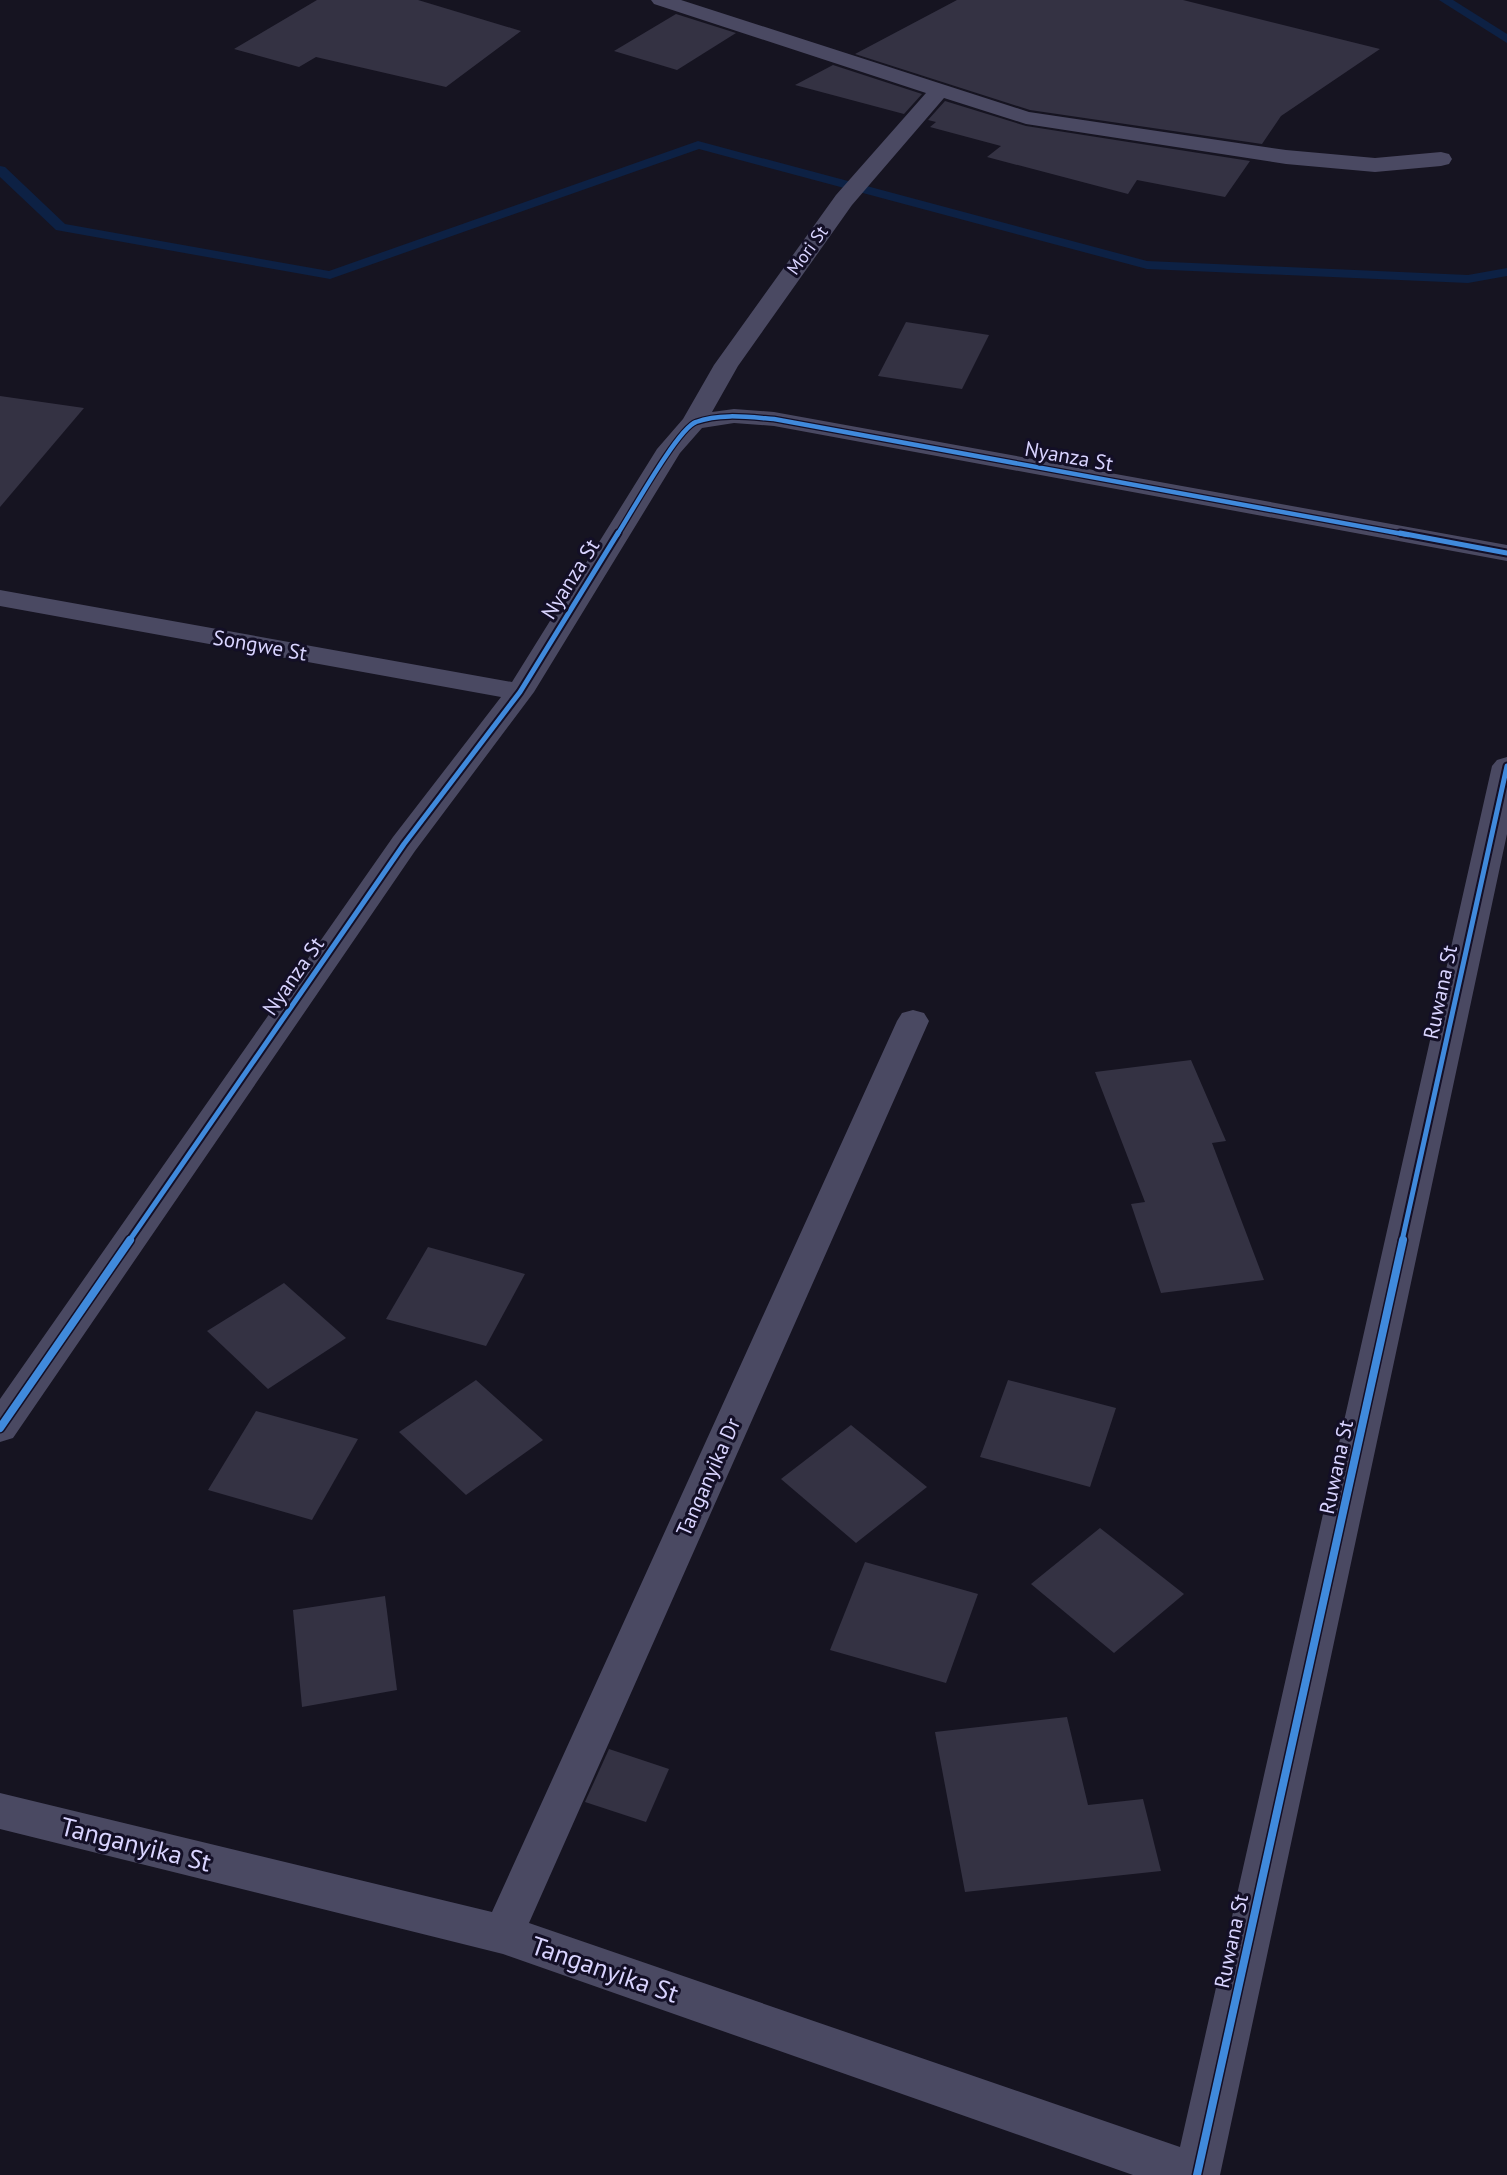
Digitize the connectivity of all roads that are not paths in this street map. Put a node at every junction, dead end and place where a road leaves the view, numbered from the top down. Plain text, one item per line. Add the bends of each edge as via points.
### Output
1 (670, 3) edge
2 (939, 91) junction
3 (1441, 159) dead end
4 (694, 423) junction
5 (1507, 553) edge
6 (0, 598) edge
7 (520, 692) junction
8 (1507, 766) edge
9 (913, 1021) dead end
10 (0, 1428) edge
11 (0, 1811) edge
12 (503, 1934) junction
13 (1197, 2175) edge

1 - 2 street
2 - 3 street via 1026,118 1286,157 1375,165
2 - 4 street, Mori St via 844,200 726,365
4 - 5 street, Nyanza St via 734,416 774,419
4 - 7 street, Nyanza St via 670,448
6 - 7 street, Songwe St
7 - 10 street, Nyanza St via 404,844
8 - 13 street, Ruwana St
9 - 12 street, Tanganyika Dr
11 - 12 street, Tanganyika St
12 - 13 street, Tanganyika St

